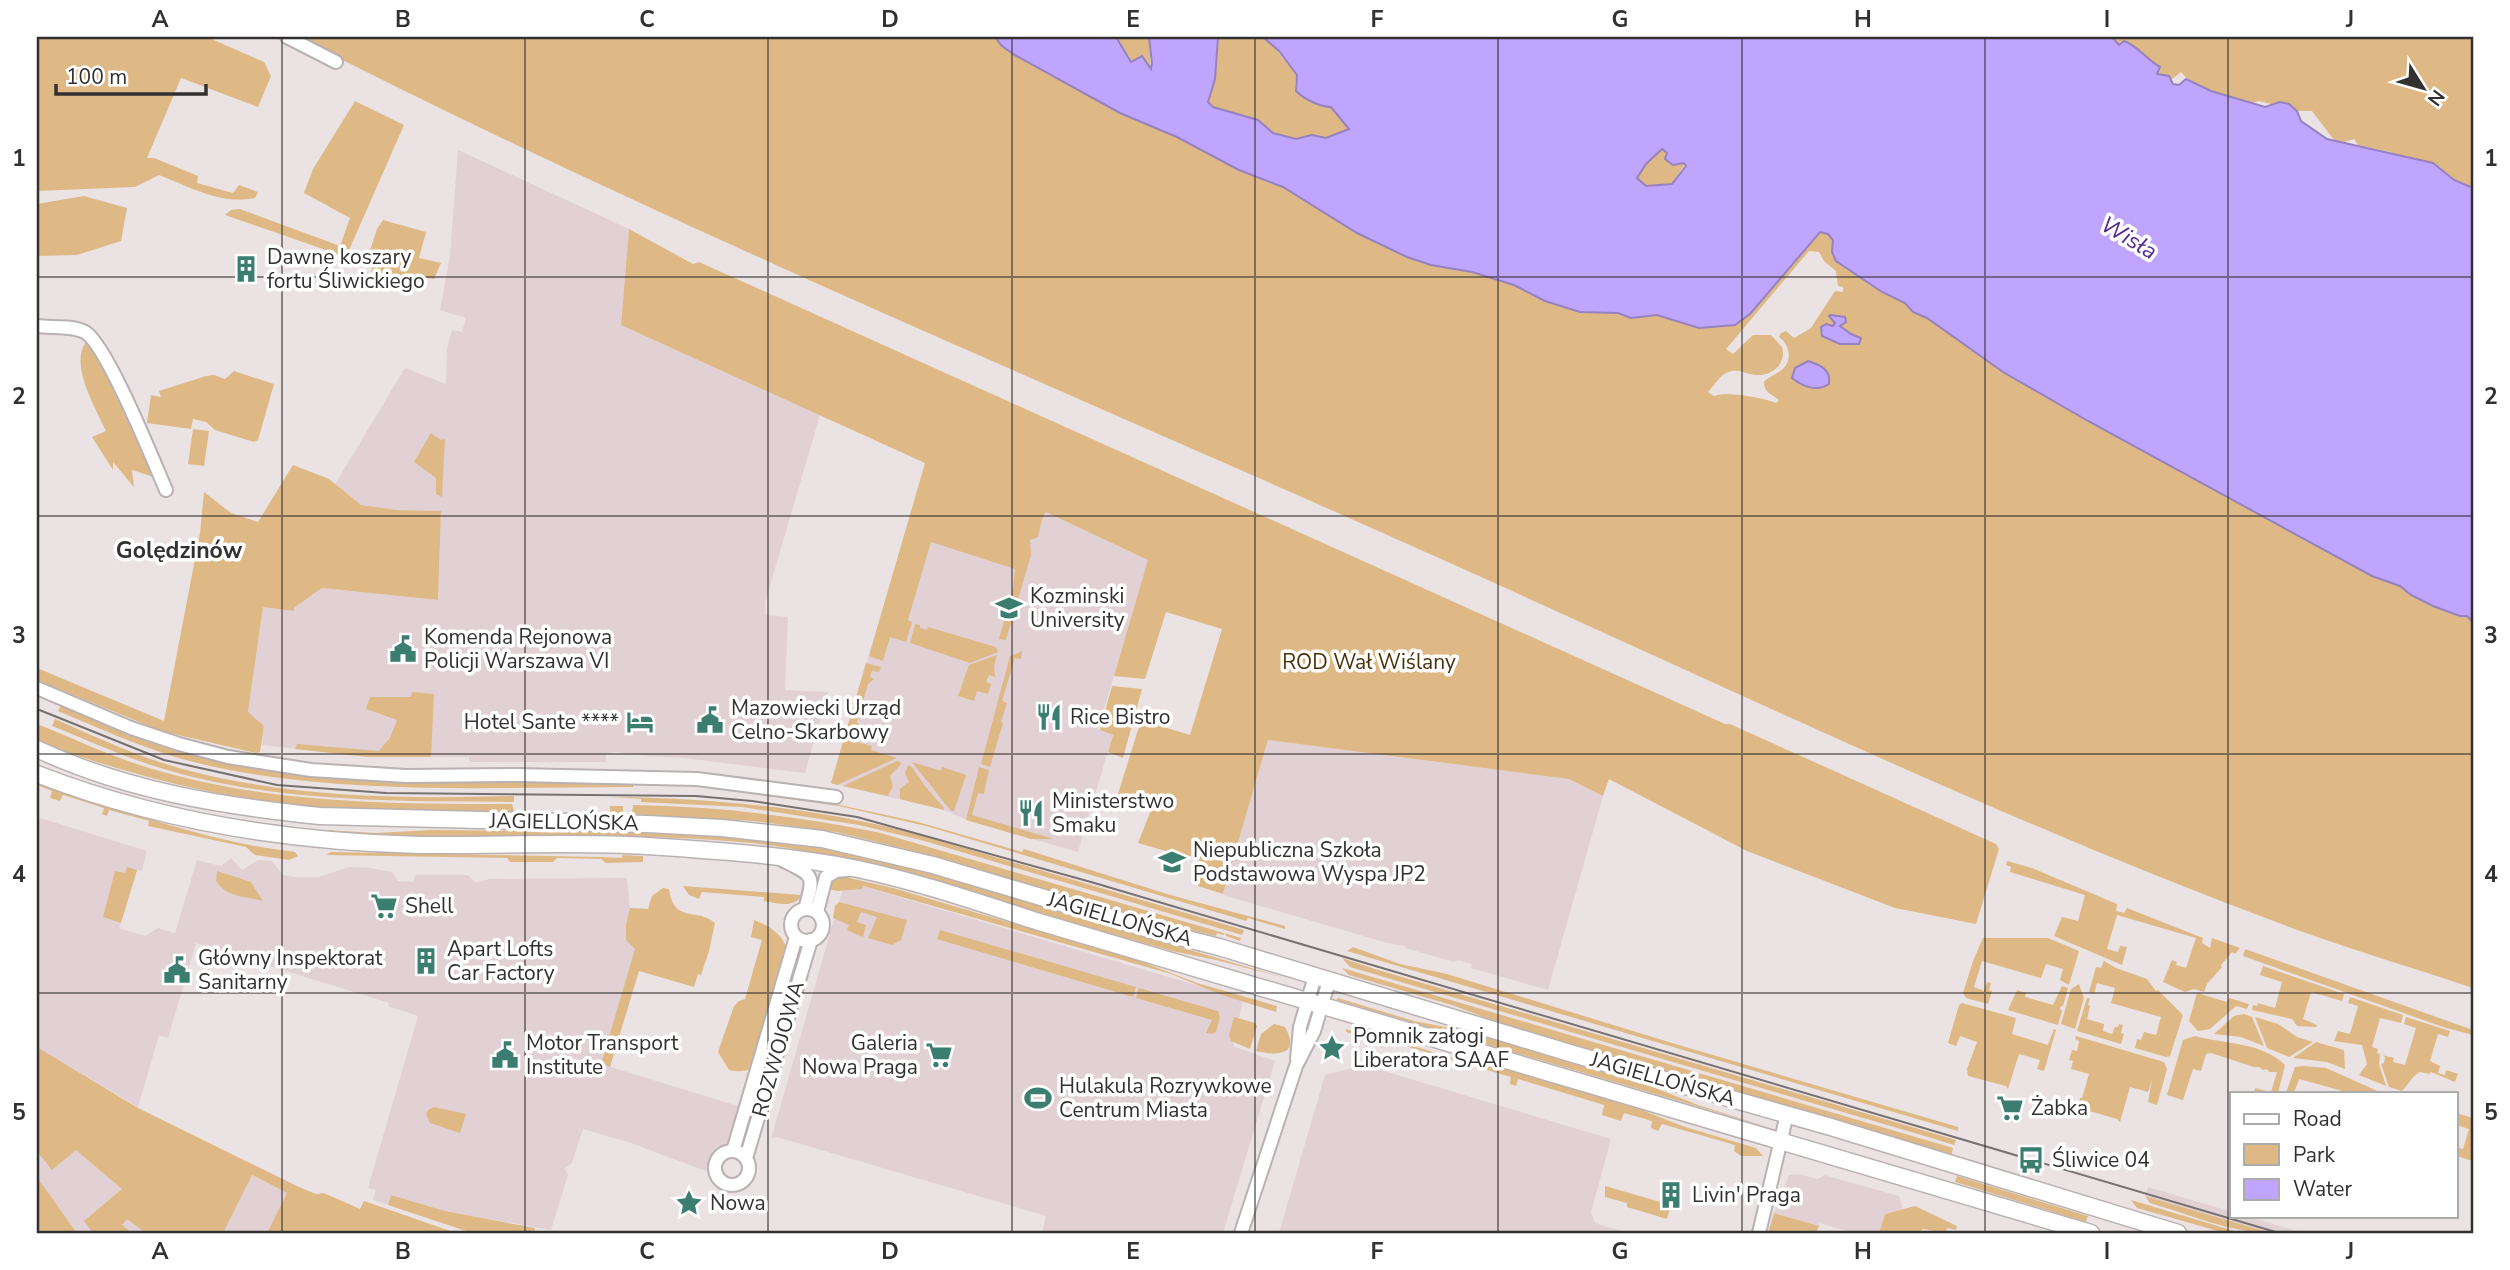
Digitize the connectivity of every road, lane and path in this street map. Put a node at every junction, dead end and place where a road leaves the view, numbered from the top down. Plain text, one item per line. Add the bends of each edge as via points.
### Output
1 (287, 37) edge
2 (336, 62) dead end
3 (37, 326) edge
4 (166, 490) dead end
5 (37, 688) edge
6 (37, 750) edge
7 (37, 774) edge
8 (836, 797) dead end
9 (779, 858) junction
10 (858, 869) junction
11 (811, 911) junction
12 (796, 937) junction
13 (811, 940) junction
14 (1322, 979) junction
15 (1315, 1003) junction
16 (1787, 1114) junction
17 (1781, 1143) junction
18 (733, 1151) junction
19 (746, 1158) junction
20 (1241, 1233) edge
21 (1759, 1233) edge
22 (2091, 1233) edge
23 (2178, 1233) edge

1 - 2 street
3 - 4 street via 78,330 94,340
5 - 8 street via 186,746 311,770 406,776 697,779
6 - 14 main road, JAGIELLOŃSKA via 135,785 267,811 647,824 822,839 933,865
7 - 9 main road, JAGIELLOŃSKA via 184,818 317,838 417,845 636,846
9 - 10 main road, JAGIELLOŃSKA
9 - 11 street, ROZWOJOWA via 810,877
10 - 11 street, ROZWOJOWA via 828,876
10 - 15 main road, JAGIELLOŃSKA
11 - 12 street, ROZWOJOWA via 796,913 792,922
11 - 13 street, ROZWOJOWA via 822,920 823,928
12 - 13 street
12 - 18 street, ROZWOJOWA
13 - 19 street, ROZWOJOWA
14 - 15 street
14 - 16 main road, JAGIELLOŃSKA
15 - 17 main road, JAGIELLOŃSKA
15 - 20 street via 1299,1034 1296,1066
16 - 17 street
16 - 23 main road, JAGIELLOŃSKA
17 - 21 street
17 - 22 main road, JAGIELLOŃSKA
18 - 19 street
18 - 19 street via 720,1157 715,1166 724,1184 745,1180 750,1167

